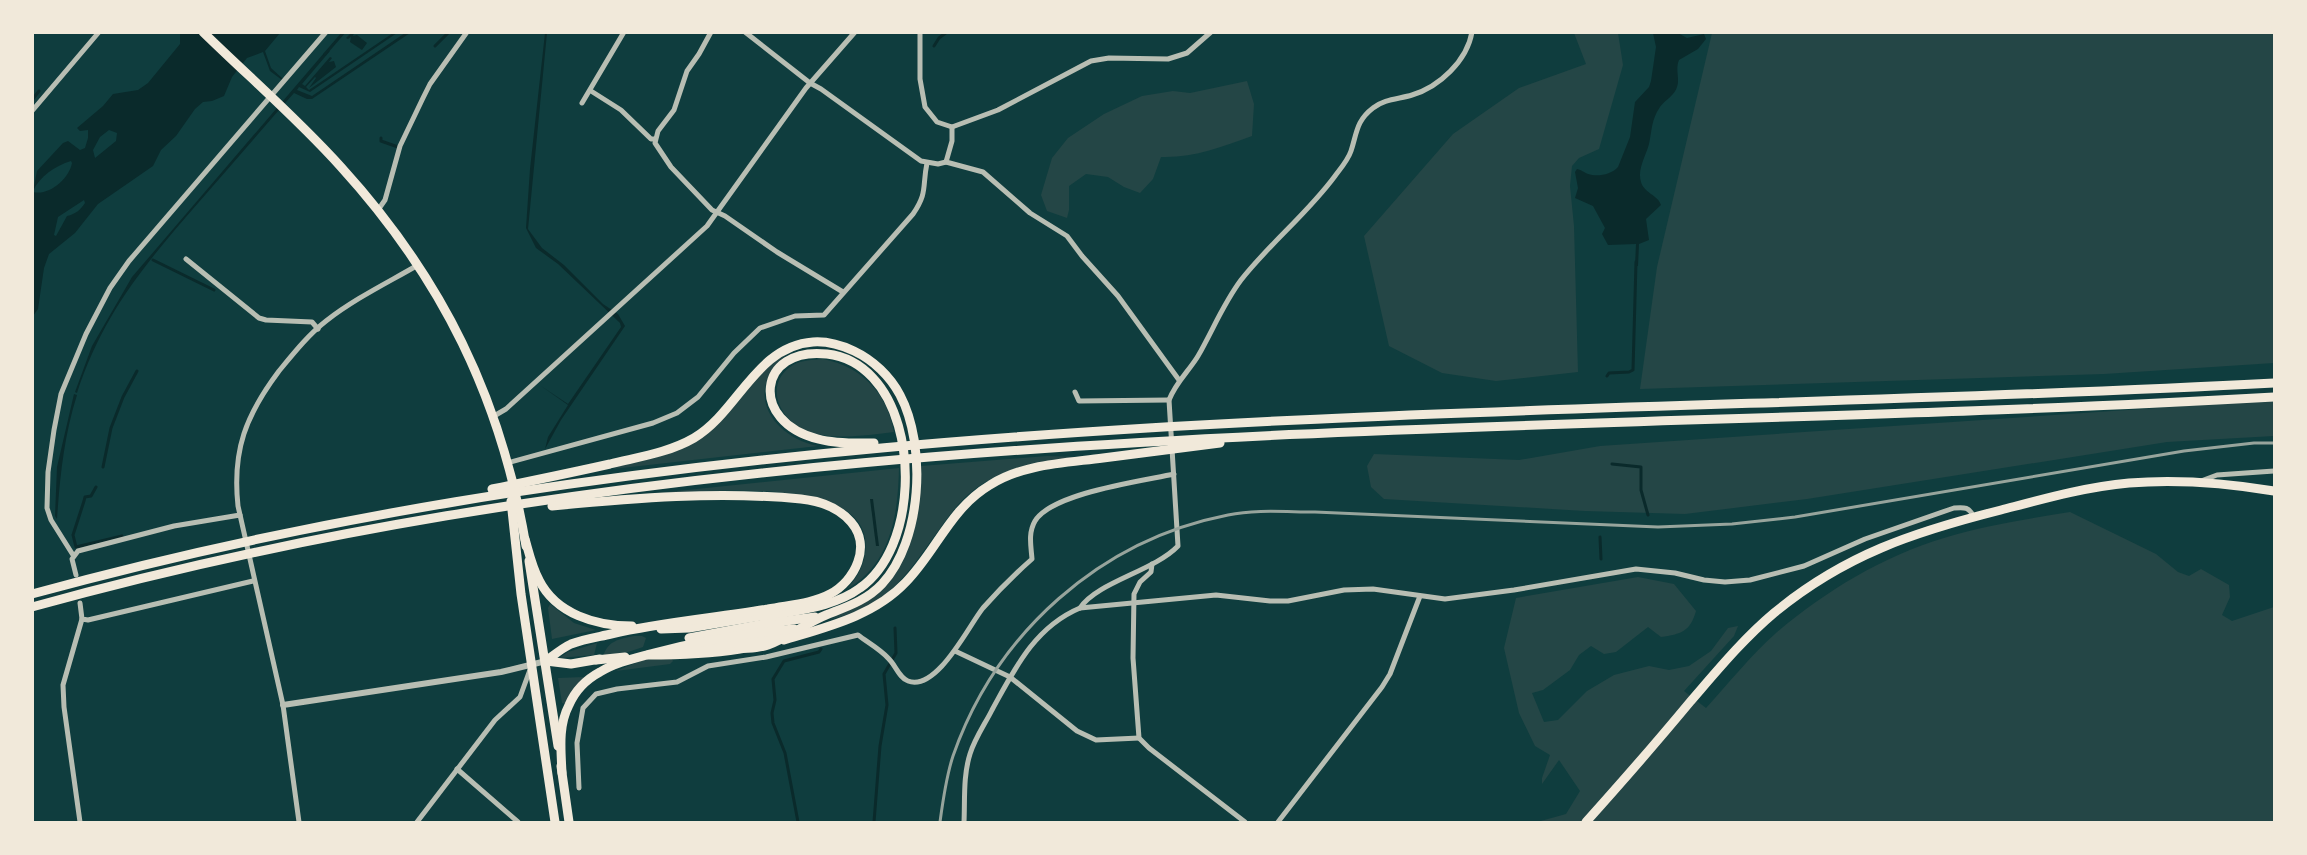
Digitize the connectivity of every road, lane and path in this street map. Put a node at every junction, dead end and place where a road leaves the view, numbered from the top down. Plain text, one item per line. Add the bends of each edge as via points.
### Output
1 (99, 32) edge
2 (203, 32) edge
3 (326, 32) edge
4 (467, 32) edge
5 (624, 32) edge
6 (711, 32) edge
7 (745, 32) edge
8 (855, 32) edge
9 (920, 32) edge
10 (1211, 32) edge
11 (1472, 32) edge
12 (810, 84) junction
13 (591, 91) junction
14 (269, 95) junction
15 (582, 103) dead end
16 (32, 111) edge
17 (952, 127) junction
18 (655, 139) junction
19 (946, 162) junction
20 (927, 163) junction
21 (378, 210) junction
22 (718, 213) junction
23 (186, 259) dead end
24 (418, 264) junction
25 (843, 292) junction
26 (318, 329) junction
27 (1180, 380) junction
28 (2274, 383) edge
29 (1075, 392) dead end
30 (2274, 397) edge
31 (1169, 402) junction
32 (494, 416) junction
33 (1283, 435) junction
34 (884, 445) junction
35 (507, 463) junction
36 (2274, 471) edge
37 (1174, 474) junction
38 (510, 475) junction
39 (2200, 482) junction
40 (530, 485) junction
41 (2274, 491) edge
42 (534, 505) junction
43 (240, 515) junction
44 (1974, 517) junction
45 (525, 539) junction
46 (74, 555) junction
47 (1152, 564) junction
48 (75, 578) junction
49 (254, 581) junction
50 (32, 594) edge
51 (1420, 596) junction
52 (77, 599) junction
53 (830, 603) junction
54 (798, 604) junction
55 (32, 607) edge
56 (1080, 608) junction
57 (826, 615) junction
58 (82, 619) junction
59 (763, 620) junction
60 (646, 626) junction
61 (831, 626) junction
62 (689, 628) junction
63 (797, 629) junction
64 (609, 634) junction
65 (695, 636) junction
66 (767, 645) junction
67 (955, 651) junction
68 (648, 655) junction
69 (546, 660) junction
70 (596, 660) junction
71 (532, 664) junction
72 (1010, 677) junction
73 (283, 705) junction
74 (1139, 738) junction
75 (457, 770) junction
76 (562, 773) junction
77 (579, 788) dead end
78 (80, 822) edge
79 (300, 822) edge
80 (417, 822) edge
81 (518, 822) edge
82 (555, 822) edge
83 (569, 822) edge
84 (964, 822) edge
85 (1245, 822) edge
86 (1278, 822) edge
87 (1586, 822) edge

1 - 16 street
2 - 14 highway
3 - 14 street
4 - 21 street via 422,98 400,146 385,200
5 - 13 street
6 - 18 street via 687,71 674,110
7 - 12 street
8 - 12 street
9 - 17 street via 920,79 925,107 937,122
10 - 17 street via 1186,53 1168,59 1109,58 1091,62 998,110
11 - 27 street via 1458,63 1441,78 1420,92 1373,108 1362,119 1345,162 1241,281 1222,308 1199,355
12 - 20 street
12 - 22 street
13 - 15 street
13 - 18 street via 616,106 651,139
14 - 21 highway via 314,138
14 - 46 street via 129,261 110,288 86,334 61,394 48,472 47,508
17 - 19 street
18 - 22 street via 671,168
19 - 20 street
19 - 27 street via 983,172 1030,213 1067,236 1118,296
20 - 25 street via 922,200
21 - 24 highway
22 - 25 street
22 - 32 street via 605,321 506,410
23 - 26 street via 259,318 312,322
24 - 26 street via 345,308
24 - 32 highway via 458,331
25 - 35 street via 824,315 795,316 760,328 734,353 698,397 677,413 653,424
26 - 43 street via 288,361 256,404 247,423 235,481
27 - 31 street
28 - 34 highway via 2096,392 1422,414
29 - 31 street via 1079,401
30 - 33 highway via 1935,413
31 - 37 street
32 - 35 highway
33 - 42 highway via 885,460 708,479
33 - 61 highway via 1045,465 1004,477 962,506 917,570 897,591 873,608
34 - 40 highway
34 - 53 highway via 834,442 796,431 773,410 769,393 774,376 788,360 806,354 843,357 873,378 889,399 899,425 904,452 904,487 894,544 872,578 852,594
35 - 38 highway
36 - 39 street via 2217,475
37 - 47 street via 1178,546
37 - 67 street via 1078,496 1041,512 1030,533 1032,559 982,610
38 - 45 highway
38 - 71 highway via 514,541
39 - 41 highway
39 - 44 highway via 2128,483 2089,489
40 - 48 highway via 261,537
40 - 57 highway via 658,452 691,439 716,422 760,368 789,348 811,342 848,348 872,362 900,395 911,422 916,489 905,546 888,577 863,600
42 - 52 highway via 265,550
42 - 54 highway via 730,495 803,500 827,505 846,516 858,532 858,561 849,580 840,588 829,595
43 - 46 street via 174,526
43 - 49 street
44 - 51 street via 1970,509 1954,508 1865,539 1804,566 1750,580 1704,580 1636,569 1469,597
44 - 87 highway via 1912,534 1863,555 1792,598 1720,668
45 - 60 highway via 539,581 563,607 596,623
45 - 69 highway
46 - 48 street
47 - 56 street via 1096,594
47 - 74 street via 1151,572 1140,582 1134,594 1133,658
48 - 50 highway
49 - 58 street
49 - 73 street
51 - 56 street via 1373,589 1344,590 1288,601 1216,595
51 - 86 street via 1382,687
52 - 55 highway
52 - 58 street
53 - 54 highway
53 - 59 highway
54 - 59 highway
54 - 60 highway
56 - 72 street via 1064,614 1037,638
57 - 59 highway
57 - 63 highway
58 - 78 street via 63,685
59 - 62 highway
59 - 63 highway
59 - 65 highway
60 - 62 highway
60 - 64 highway
61 - 63 highway
61 - 66 highway
62 - 64 highway
63 - 66 highway
63 - 68 highway via 767,638
64 - 69 highway via 569,645
65 - 68 highway
65 - 70 highway via 653,649
66 - 68 highway via 697,656
67 - 72 street
67 - 77 street via 928,678 919,682 908,681 888,657 858,635 766,657 708,666 677,682 596,694 583,708 577,743
68 - 70 highway
68 - 76 highway via 600,671 575,695 562,722
69 - 70 highway via 571,664
69 - 71 street
69 - 76 highway
71 - 73 street via 501,672
71 - 75 street via 520,697 495,720
71 - 82 highway
72 - 74 street via 1077,731 1096,740
72 - 84 street via 970,754
73 - 79 street
74 - 85 street
75 - 80 street
75 - 81 street
76 - 83 highway

